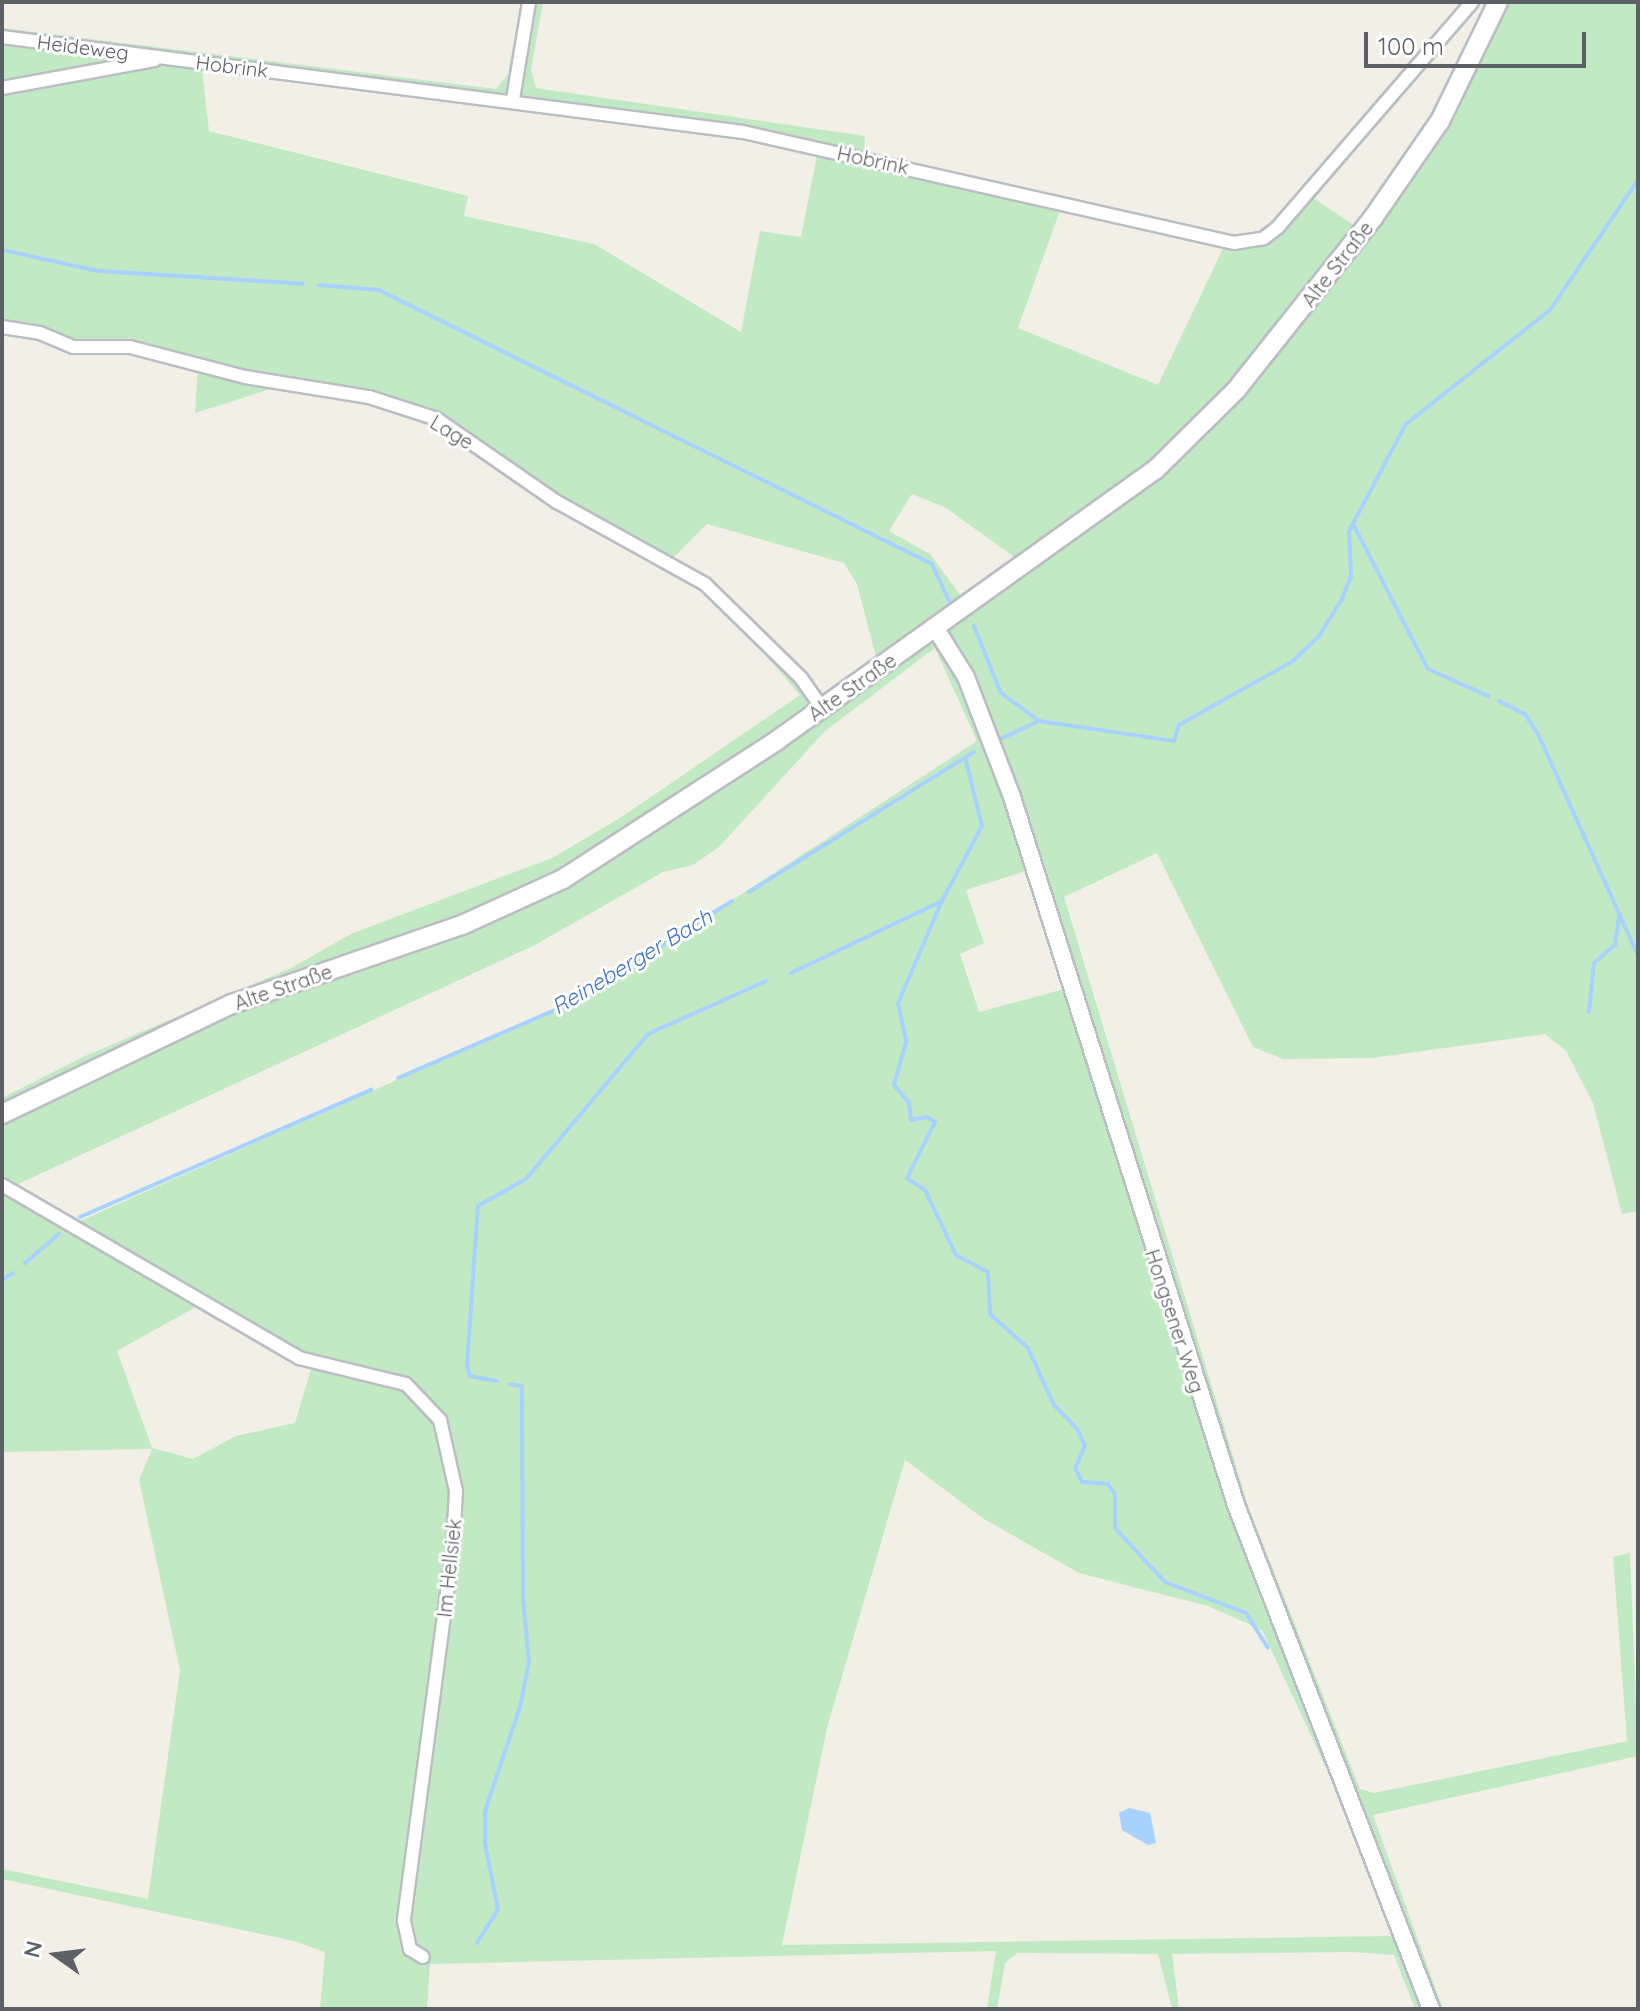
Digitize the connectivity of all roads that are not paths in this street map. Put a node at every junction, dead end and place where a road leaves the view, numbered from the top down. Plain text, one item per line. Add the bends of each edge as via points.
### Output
1 (529, 2) edge
2 (1472, 2) edge
3 (1498, 2) edge
4 (2, 37) edge
5 (165, 57) junction
6 (2, 88) edge
7 (513, 99) junction
8 (2, 327) edge
9 (936, 629) junction
10 (822, 708) junction
11 (2, 1114) edge
12 (2, 1185) edge
13 (423, 1957) dead end
14 (1431, 2009) edge

1 - 7 street
2 - 7 street, Hobrink via 1278,227 1264,238 1234,243 743,132
3 - 9 main road, Alte Straße via 1440,121 1373,218 1236,390 1155,470
4 - 5 street, Heideweg
5 - 6 street
5 - 7 street, Hobrink
8 - 10 street, Lage via 40,333 73,347 130,347 245,377 369,397 437,419 557,502 705,584 801,678
9 - 10 main road, Alte Straße
9 - 14 street, Hongsener Weg via 966,677 1012,797 1236,1505
10 - 11 main road, Alte Straße via 563,879 462,925 232,1004
12 - 13 street, Im Hellsiek via 299,1358 406,1384 440,1420 456,1491 453,1547 404,1921 410,1949

